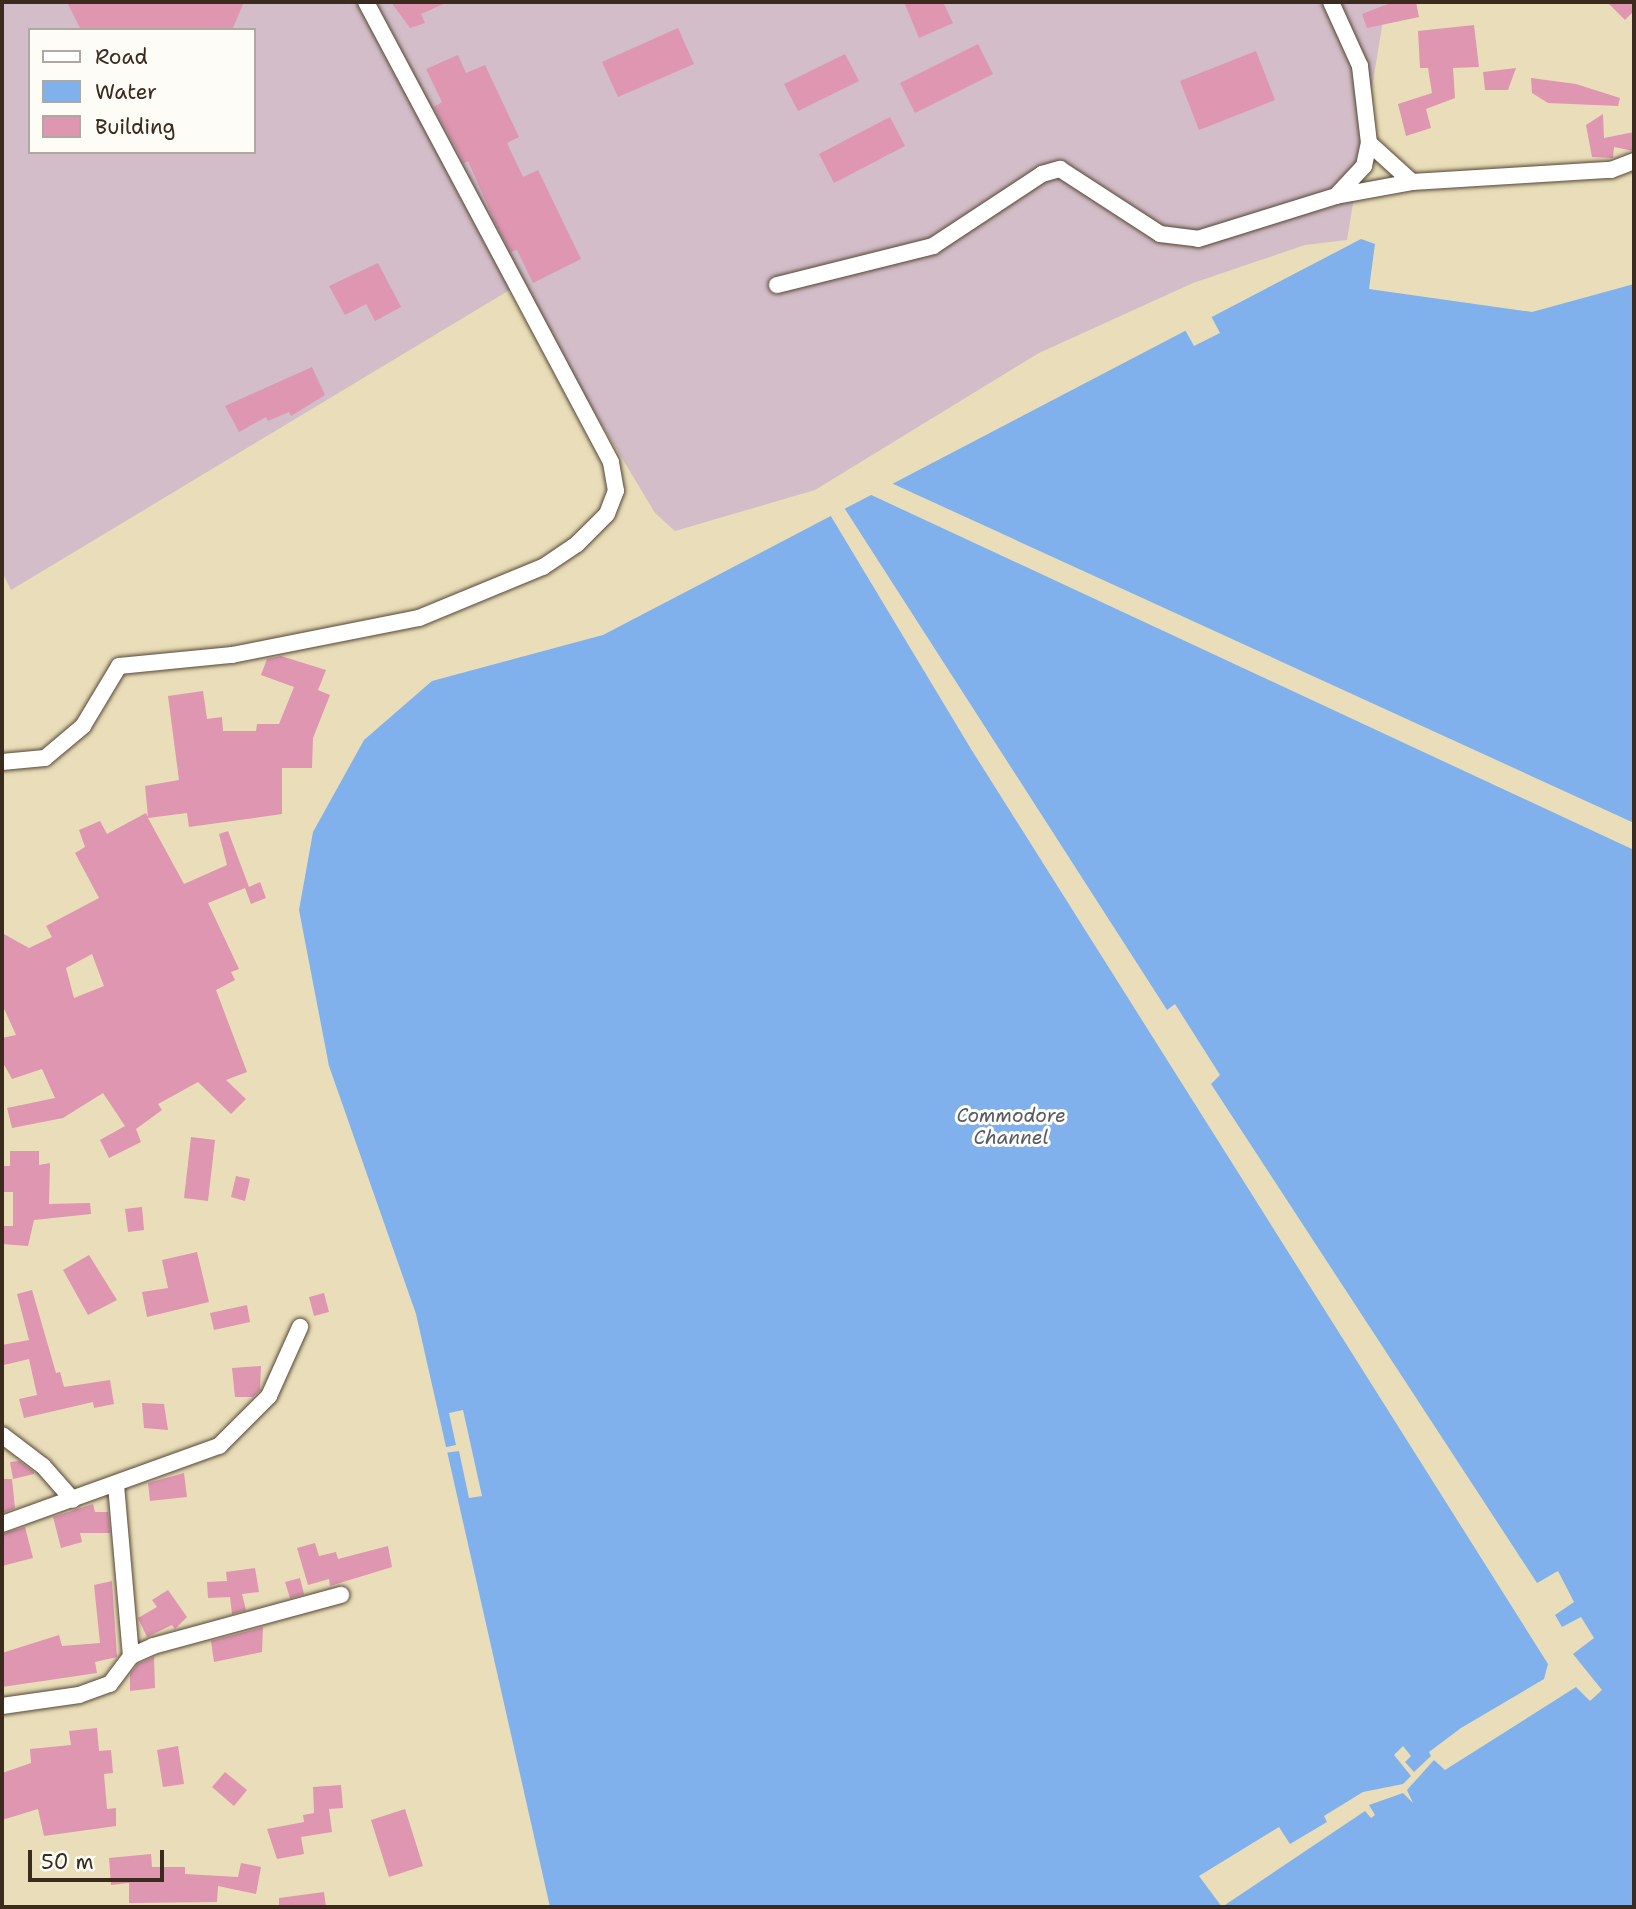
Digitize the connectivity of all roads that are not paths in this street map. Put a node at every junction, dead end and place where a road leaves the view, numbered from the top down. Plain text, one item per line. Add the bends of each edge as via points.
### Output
1 (366, 2) edge
2 (1331, 2) edge
3 (1369, 143) junction
4 (1634, 161) edge
5 (1412, 182) junction
6 (1336, 196) junction
7 (777, 285) dead end
8 (2, 762) edge
9 (300, 1327) dead end
10 (2, 1435) edge
11 (116, 1485) junction
12 (73, 1500) junction
13 (2, 1524) edge
14 (341, 1595) dead end
15 (131, 1656) junction
16 (2, 1706) edge

1 - 8 street via 611,462 616,492 607,514 577,544 543,567 419,618 232,655 120,666 83,726 45,758
2 - 3 street via 1360,66
3 - 5 street
3 - 6 street via 1364,166
4 - 5 street via 1611,170
5 - 6 street
6 - 7 street via 1198,239 1160,234 1060,169 1042,174 933,246
9 - 11 street via 269,1396 242,1427 219,1446
10 - 12 street via 43,1466
11 - 12 street
11 - 15 street
12 - 13 street
14 - 15 street
15 - 16 street via 110,1684 79,1695

